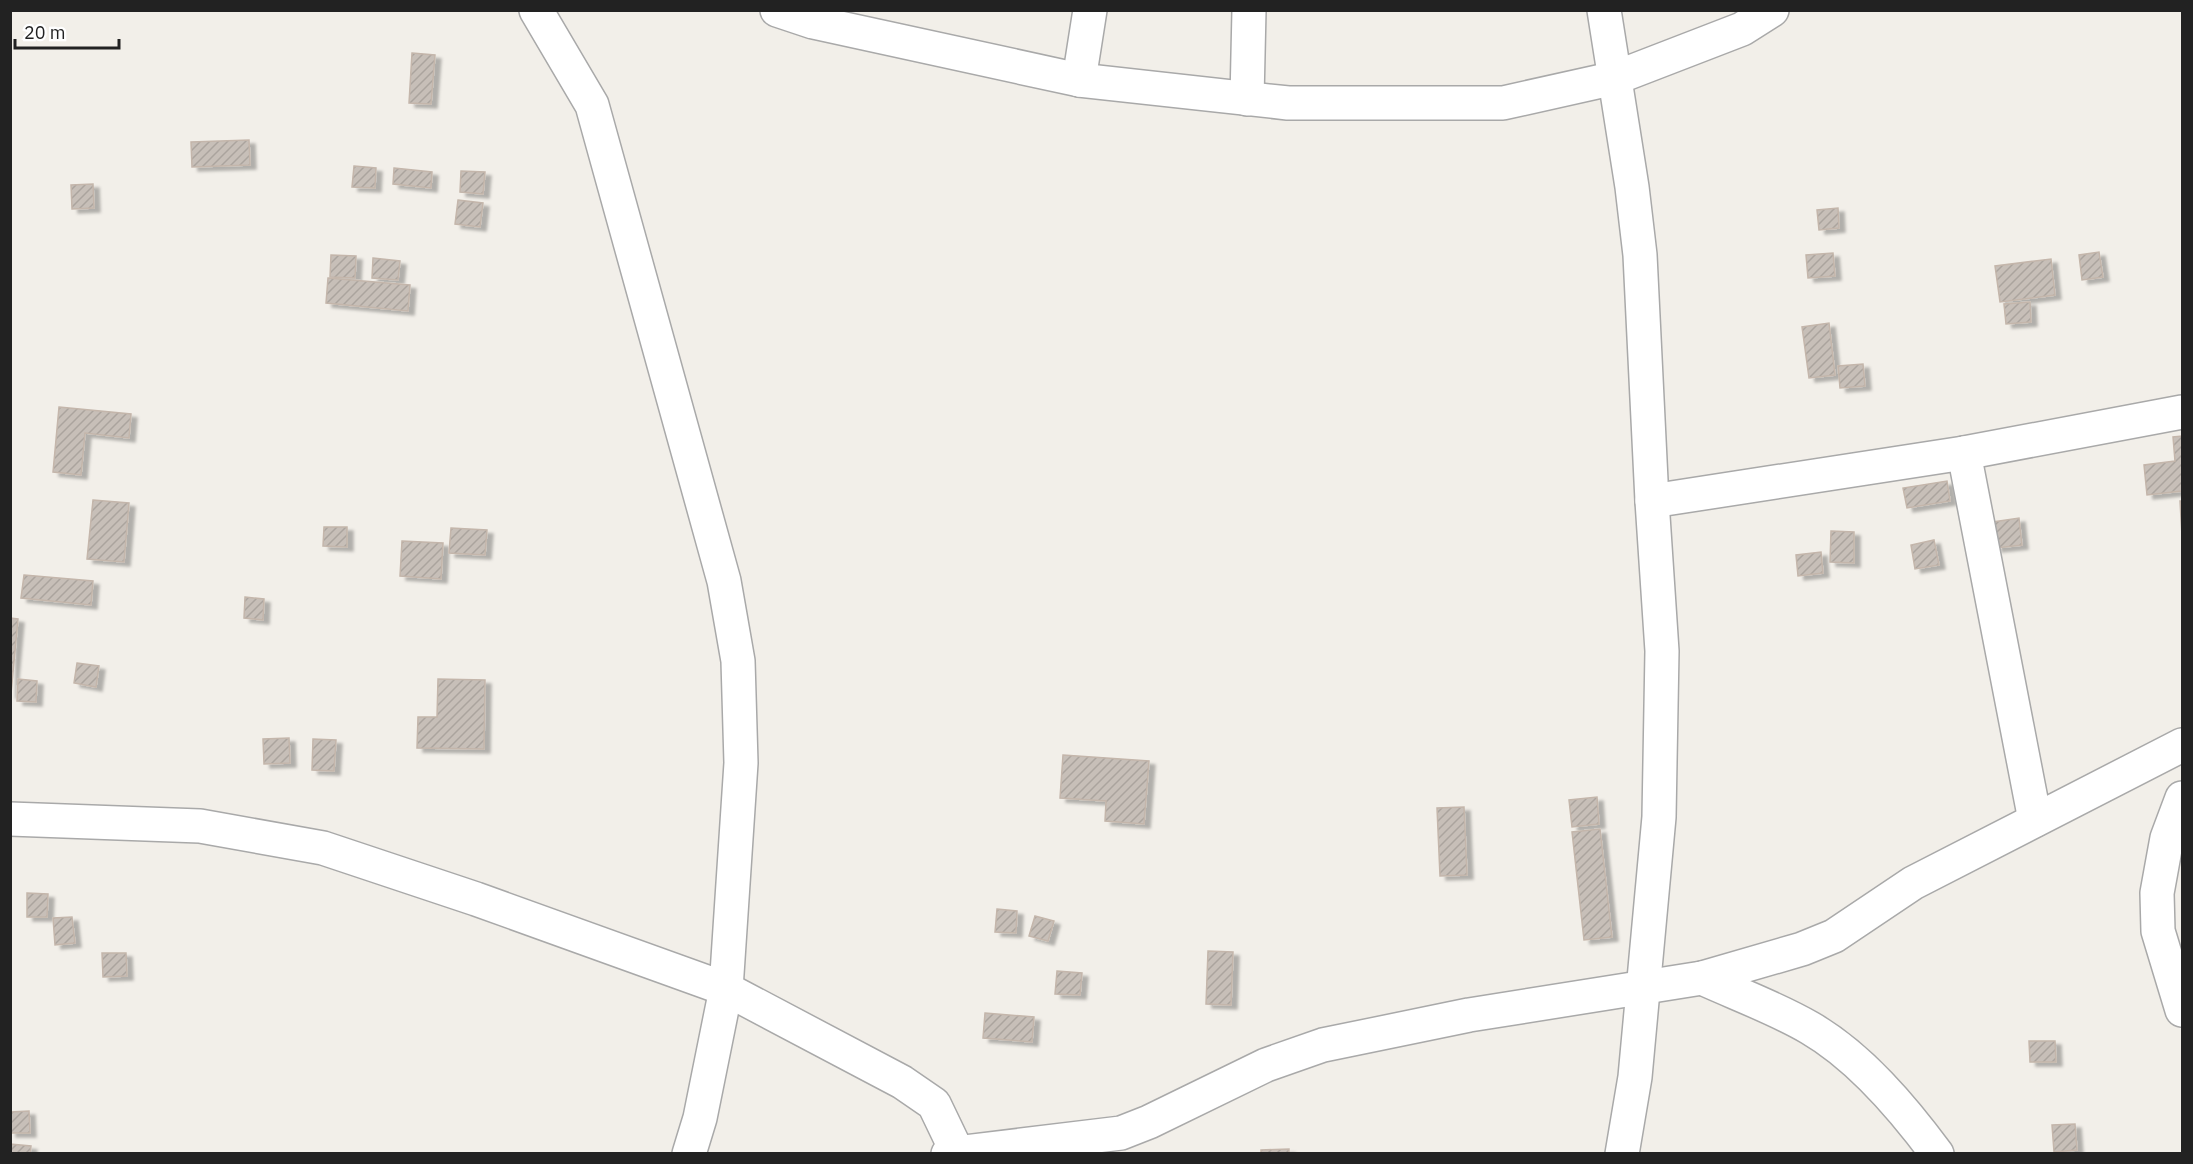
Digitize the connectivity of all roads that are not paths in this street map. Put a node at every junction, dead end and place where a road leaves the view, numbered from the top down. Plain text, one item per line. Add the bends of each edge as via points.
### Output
1 (536, 10) edge
2 (777, 10) edge
3 (1090, 10) edge
4 (1249, 10) edge
5 (1604, 10) edge
6 (1772, 10) edge
7 (813, 16) edge
8 (1615, 78) junction
9 (1079, 80) junction
10 (1247, 99) junction
11 (2182, 412) edge
12 (1964, 453) junction
13 (1652, 501) junction
14 (2182, 745) edge
15 (2182, 798) edge
16 (10, 819) edge
17 (2035, 820) junction
18 (1702, 978) junction
19 (1643, 988) junction
20 (726, 989) junction
21 (2182, 1007) edge
22 (954, 1153) edge
23 (688, 1154) edge
24 (1622, 1154) edge
25 (1937, 1154) edge

1 - 20 street via 592,105 724,581 738,661 741,763
2 - 7 street
3 - 9 street
4 - 10 street
5 - 8 street
6 - 8 street via 1742,29
7 - 9 street
8 - 10 street via 1503,103 1288,103
8 - 13 street via 1640,255
9 - 10 street
11 - 12 street
12 - 13 street
12 - 17 street
13 - 19 street via 1662,651 1659,805
14 - 17 street
15 - 21 street via 2167,838 2157,894 2158,931
16 - 20 street via 200,826 323,849
17 - 18 street via 1913,882 1834,936
18 - 19 street
18 - 25 street via 1810,1028 1850,1056 1909,1116
19 - 22 street via 1469,1015 1323,1045 1266,1065 1121,1133
19 - 24 street via 1635,1077
20 - 22 street via 902,1082 934,1104
20 - 23 street via 700,1118

